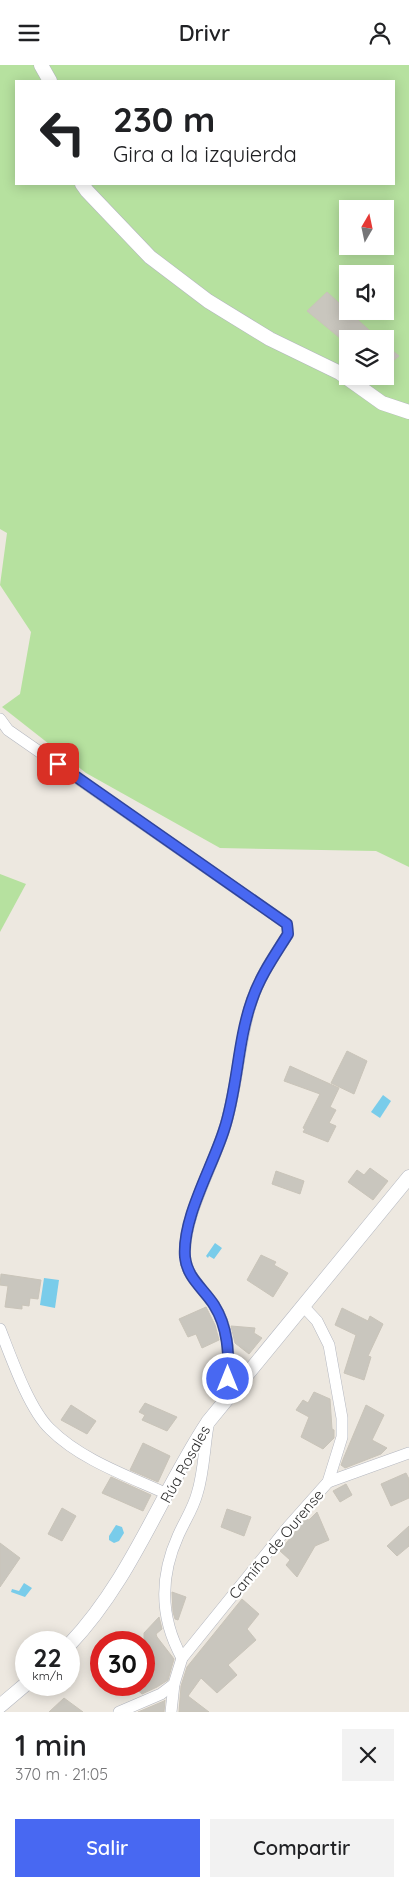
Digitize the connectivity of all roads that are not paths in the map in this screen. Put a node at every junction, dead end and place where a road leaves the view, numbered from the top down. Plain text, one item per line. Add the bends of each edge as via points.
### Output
1 (41, 65) edge
2 (49, 80) edge
3 (83, 185) edge
4 (409, 411) edge
5 (0, 719) edge
6 (409, 1177) edge
7 (304, 1307) junction
8 (0, 1329) edge
9 (228, 1397) junction
10 (208, 1421) junction
11 (409, 1453) edge
12 (328, 1482) junction
13 (167, 1494) junction
14 (80, 1632) edge
15 (182, 1658) junction
16 (174, 1684) junction
17 (15, 1693) edge
18 (0, 1706) edge
19 (119, 1712) edge
20 (171, 1712) edge

1 - 2 street
3 - 4 street via 150,257 208,301 270,339 340,373 382,403
5 - 9 street via 8,730 289,928 251,1002 234,1095 190,1223 185,1248 187,1267 214,1305 227,1339
6 - 7 street, Rúa Rosales
7 - 9 street, Rúa Rosales
7 - 12 street, Camiño de Ourense via 317,1321 329,1345 342,1418 342,1437
8 - 13 street via 36,1409 49,1428 100,1463
9 - 10 street, Rúa Rosales
10 - 13 street, Rúa Rosales
10 - 15 street via 205,1459 197,1495 172,1549 164,1582 166,1618
11 - 12 street
12 - 15 street, Camiño de Ourense
13 - 14 street, Rúa Rosales via 110,1596
15 - 16 street
16 - 19 street via 161,1694
16 - 20 street
17 - 18 street

